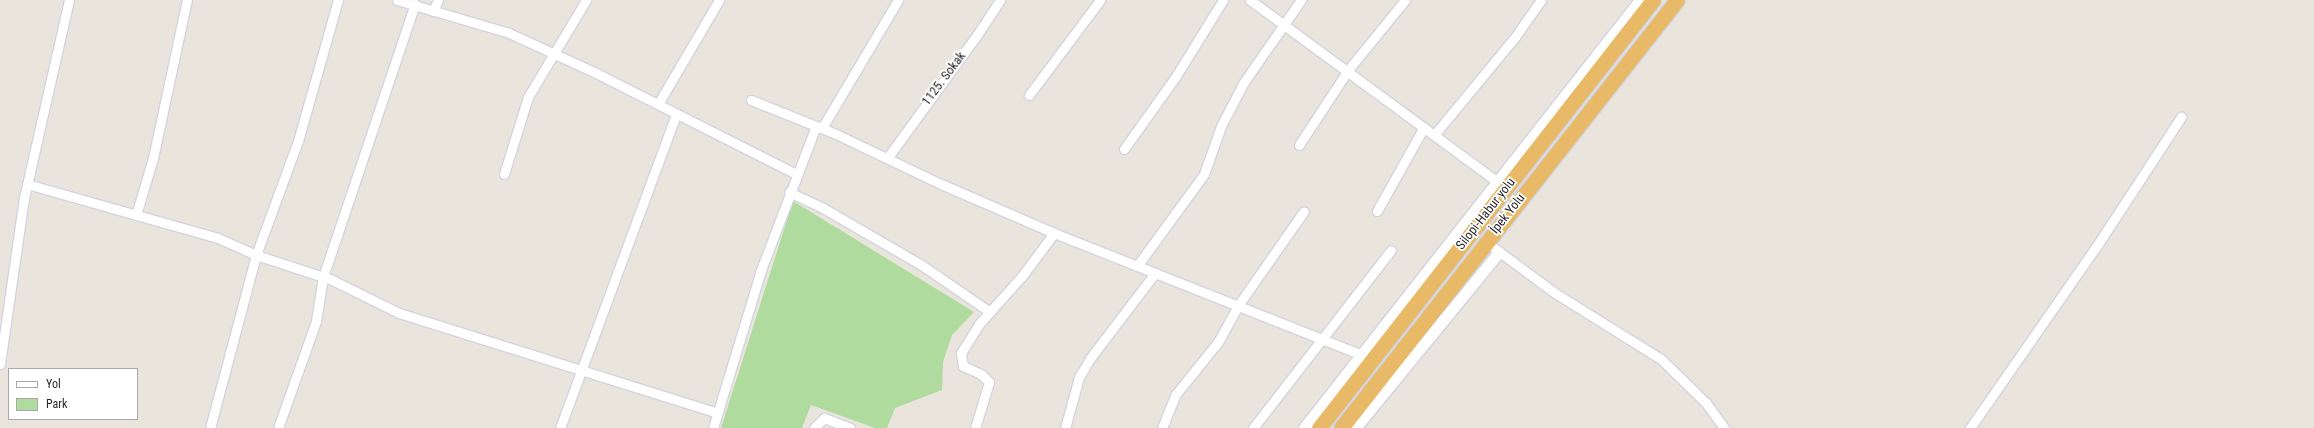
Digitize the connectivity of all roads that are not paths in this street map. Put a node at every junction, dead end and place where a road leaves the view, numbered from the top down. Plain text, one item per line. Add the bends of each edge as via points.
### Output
1 (69, 0) edge
2 (187, 0) edge
3 (338, 0) edge
4 (397, 0) edge
5 (438, 0) edge
6 (586, 0) edge
7 (719, 0) edge
8 (898, 0) edge
9 (1000, 0) edge
10 (1100, 0) edge
11 (1223, 0) edge
12 (1250, 0) edge
13 (1301, 0) edge
14 (1405, 0) edge
15 (1541, 0) edge
16 (1640, 0) edge
17 (1653, 0) edge
18 (1677, 0) edge
19 (415, 4) junction
20 (433, 11) junction
21 (1282, 24) junction
22 (552, 54) junction
23 (1348, 70) junction
24 (1584, 88) junction
25 (1029, 95) dead end
26 (1599, 99) junction
27 (751, 100) dead end
28 (658, 104) junction
29 (676, 114) junction
30 (2181, 117) dead end
31 (819, 127) junction
32 (1424, 127) junction
33 (1434, 135) junction
34 (1298, 146) dead end
35 (1124, 149) dead end
36 (888, 157) junction
37 (504, 174) dead end
38 (796, 174) junction
39 (1498, 182) junction
40 (27, 184) junction
41 (789, 192) junction
42 (1304, 211) dead end
43 (1377, 211) dead end
44 (136, 215) junction
45 (1054, 233) junction
46 (1486, 242) junction
47 (1391, 250) dead end
48 (1499, 252) junction
49 (256, 255) junction
50 (1137, 266) junction
51 (1155, 273) junction
52 (323, 277) junction
53 (1239, 304) junction
54 (990, 312) junction
55 (1324, 338) junction
56 (1362, 354) junction
57 (0, 364) edge
58 (582, 370) junction
59 (718, 413) junction
60 (210, 428) edge
61 (278, 428) edge
62 (560, 428) edge
63 (713, 428) edge
64 (814, 428) edge
65 (850, 428) edge
66 (975, 428) edge
67 (1065, 428) edge
68 (1162, 428) edge
69 (1253, 428) edge
70 (1304, 428) edge
71 (1319, 428) edge
72 (1341, 428) edge
73 (1355, 428) edge
74 (1724, 428) edge
75 (1970, 428) edge

1 - 40 street
2 - 44 street via 153,158
3 - 49 street via 298,141
4 - 19 street
5 - 20 street
6 - 22 street
7 - 28 street
8 - 31 street
9 - 36 street, 1125. Sokak via 977,36
10 - 25 street
11 - 35 street via 1176,76
12 - 21 street
13 - 21 street
14 - 23 street
15 - 33 street via 1515,37
16 - 39 street
17 - 24 highway, Silopi-Habur yolu
18 - 26 highway, İpek Yolu
19 - 20 street
19 - 52 street
20 - 22 street via 509,33
21 - 23 street
21 - 50 street via 1244,82 1221,126 1204,174
22 - 28 street
22 - 37 street via 528,97
23 - 32 street
23 - 34 street
24 - 26 highway
24 - 71 highway, Silopi-Habur yolu
26 - 46 highway, İpek Yolu
27 - 31 street
28 - 29 street
29 - 38 street
29 - 58 street
30 - 75 street via 2098,244
31 - 36 street
31 - 38 street
32 - 33 street
32 - 43 street
33 - 39 street
36 - 45 street via 941,184
38 - 41 street
39 - 56 street
40 - 44 street
40 - 57 street
41 - 54 street via 823,208 923,266
41 - 59 street via 761,270
42 - 53 street
44 - 49 street via 218,238
45 - 50 street
45 - 54 street via 1022,276
46 - 48 street
46 - 72 highway, İpek Yolu
47 - 55 street
48 - 73 street
48 - 74 street via 1556,293 1662,359 1706,403
49 - 52 street
49 - 60 street
50 - 51 street
51 - 53 street
51 - 67 street via 1091,357 1079,377
52 - 58 street via 399,313
52 - 61 street via 316,321
53 - 55 street
53 - 68 street via 1218,342 1176,394
54 - 66 street via 966,342 962,353 963,366 981,374 989,382
55 - 56 street
55 - 69 street
56 - 70 street
58 - 59 street
58 - 62 street
59 - 63 street
64 - 65 street via 824,418

